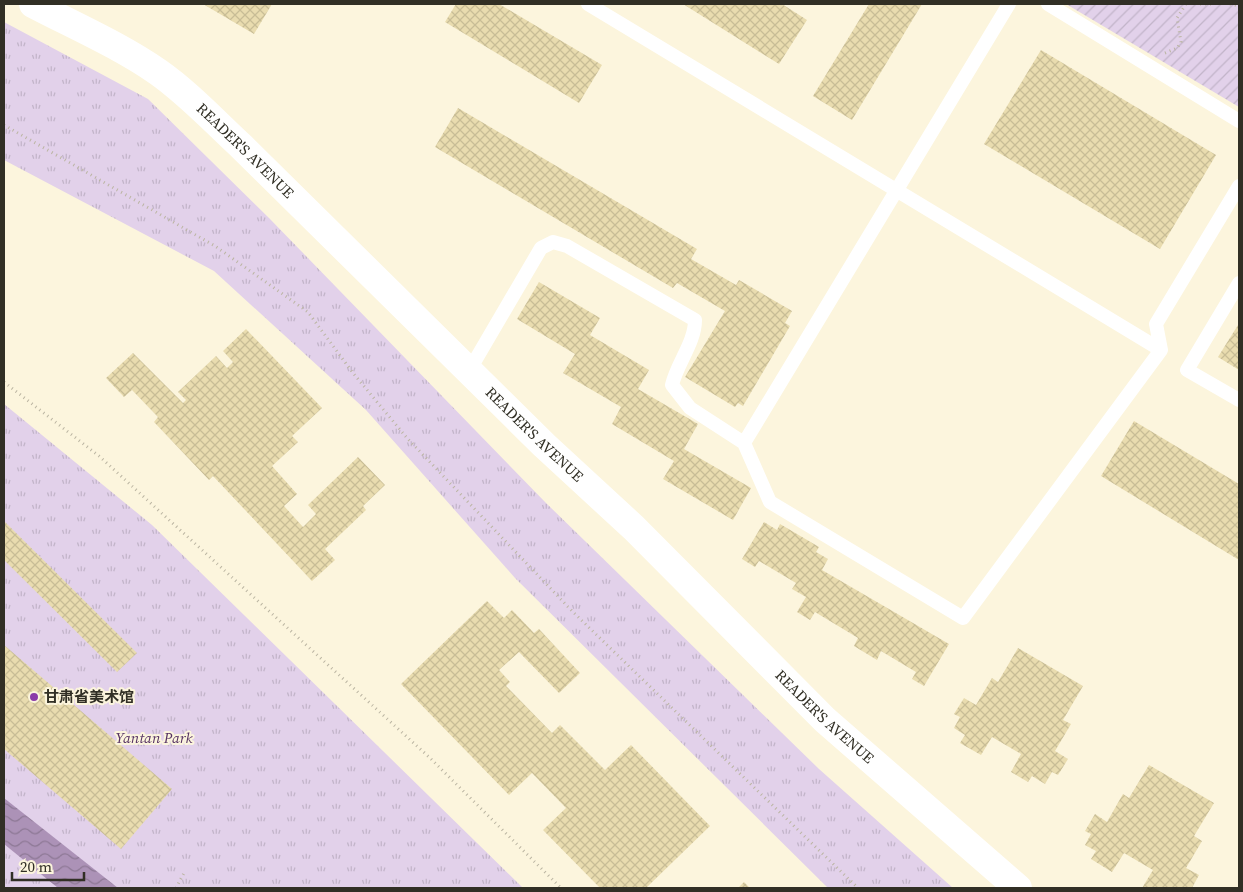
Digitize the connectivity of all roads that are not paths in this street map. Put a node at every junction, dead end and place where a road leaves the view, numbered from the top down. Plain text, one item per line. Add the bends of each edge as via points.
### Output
1 (33, 4) edge
2 (588, 4) edge
3 (1009, 4) edge
4 (1048, 4) edge
5 (1239, 121) edge
6 (1239, 186) edge
7 (896, 191) junction
8 (1239, 282) edge
9 (1161, 350) junction
10 (469, 371) junction
11 (1239, 400) edge
12 (744, 443) junction
13 (1018, 888) edge

1 - 10 main road, READER'S AVENUE via 125,52 165,78 241,146
2 - 7 lane
3 - 7 lane
4 - 5 lane
6 - 9 lane via 1156,324
7 - 9 lane
7 - 12 lane
8 - 11 lane via 1187,370
9 - 12 lane via 963,618 770,502
10 - 12 lane via 541,248 553,242 567,246 695,320 695,332 675,370 672,385 690,408
10 - 13 main road, READER'S AVENUE via 544,446 634,528 825,720

